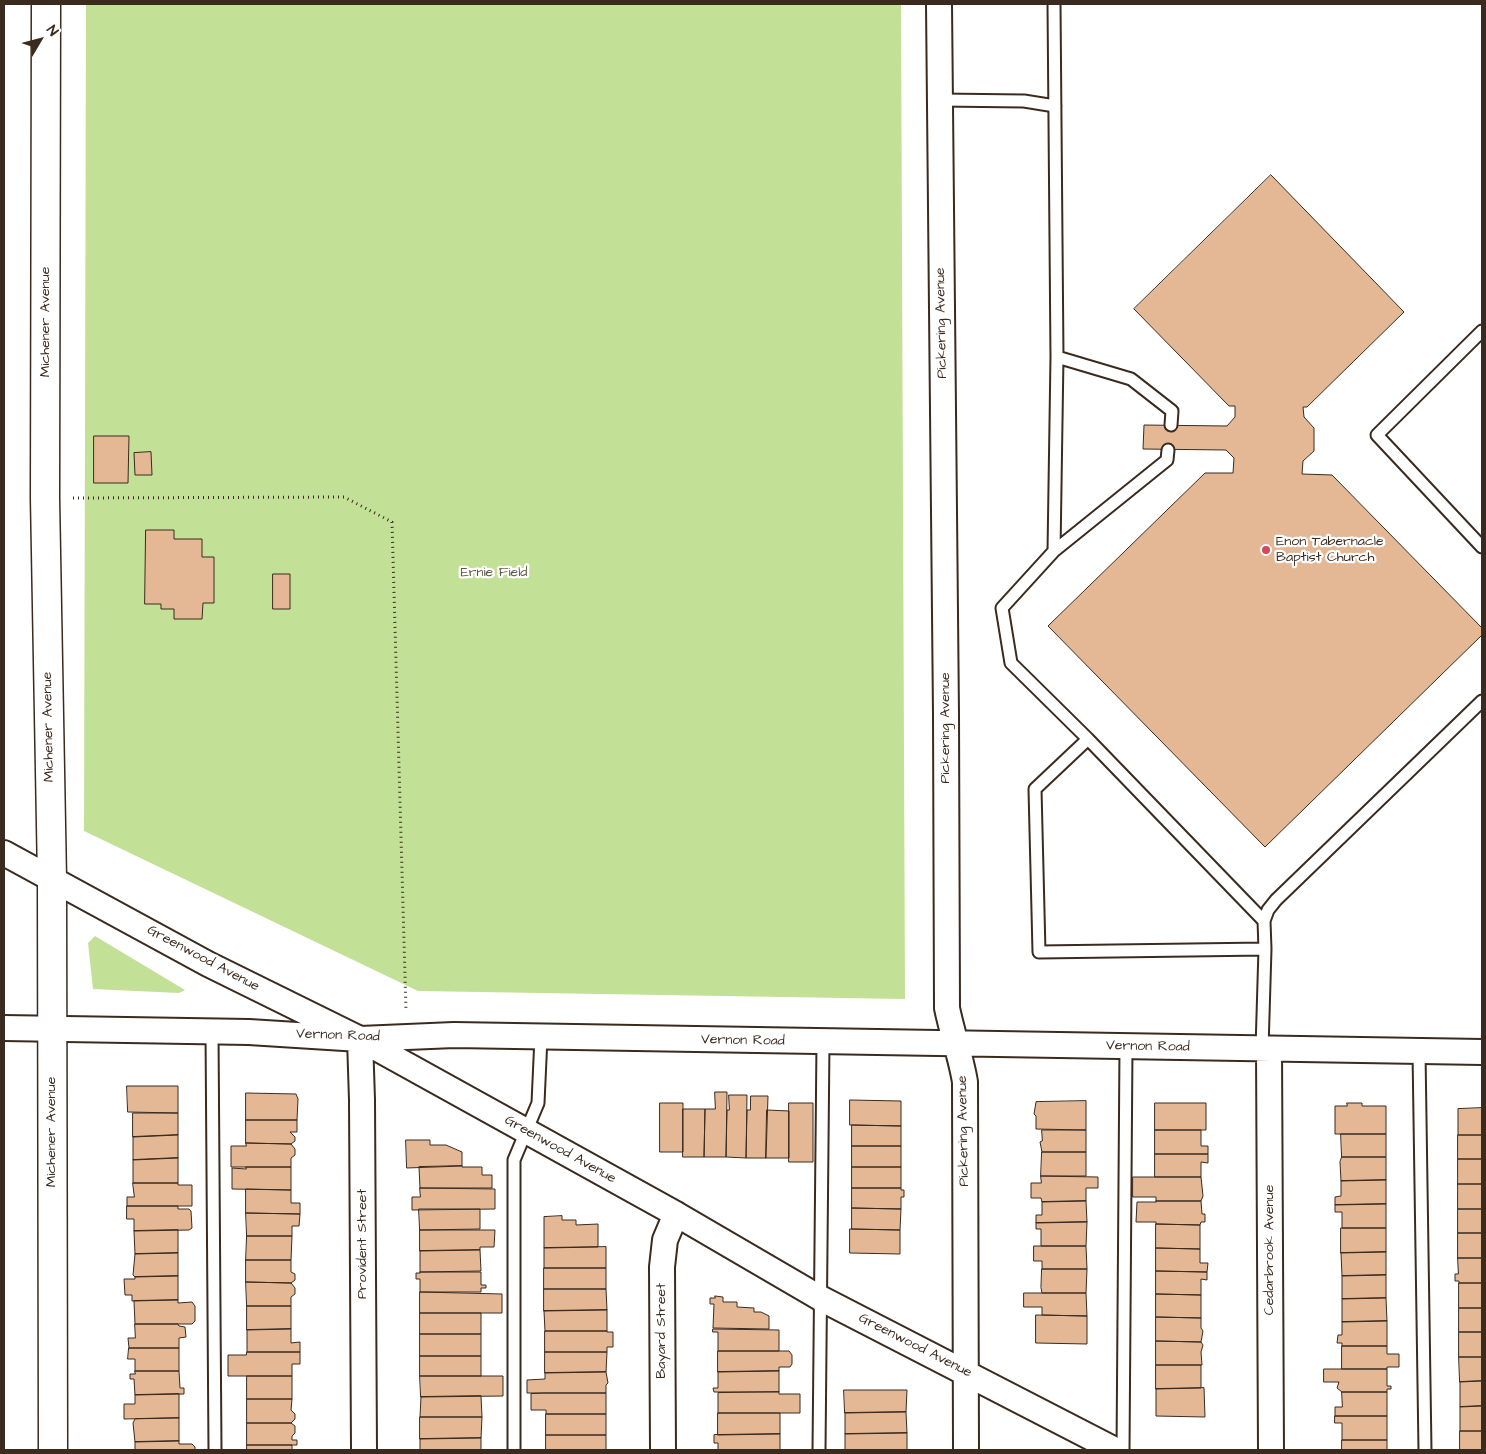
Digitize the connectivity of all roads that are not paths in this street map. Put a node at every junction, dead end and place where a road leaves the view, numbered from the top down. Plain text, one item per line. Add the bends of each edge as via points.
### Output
1 (46, 4) edge
2 (939, 4) edge
3 (1054, 4) edge
4 (940, 100) junction
5 (1055, 106) junction
6 (1482, 331) edge
7 (1057, 357) junction
8 (1170, 425) dead end
9 (1168, 450) dead end
10 (1482, 547) edge
11 (1054, 551) junction
12 (1482, 701) edge
13 (1088, 739) junction
14 (4, 852) edge
15 (52, 878) junction
16 (1264, 921) junction
17 (1265, 949) junction
18 (4, 1028) edge
19 (52, 1029) junction
20 (212, 1032) junction
21 (541, 1037) junction
22 (360, 1039) junction
23 (823, 1042) junction
24 (956, 1043) junction
25 (1126, 1047) junction
26 (1266, 1049) junction
27 (1419, 1052) junction
28 (1482, 1052) edge
29 (526, 1132) junction
30 (676, 1214) junction
31 (820, 1298) junction
32 (966, 1372) junction
33 (53, 1450) edge
34 (215, 1450) edge
35 (364, 1450) edge
36 (514, 1450) edge
37 (662, 1450) edge
38 (819, 1450) edge
39 (966, 1450) edge
40 (1115, 1450) edge
41 (1123, 1450) edge
42 (1270, 1450) edge
43 (1425, 1450) edge

1 - 15 street, Michener Avenue via 45,498
2 - 4 street, Pickering Avenue
3 - 5 lane
4 - 5 lane
4 - 24 street, Pickering Avenue via 948,1008
5 - 7 lane
6 - 10 lane via 1377,435
7 - 8 lane via 1131,378 1172,410
7 - 11 lane
9 - 11 lane via 1167,460
11 - 13 lane via 1002,608 1011,663
12 - 16 lane via 1276,900
13 - 16 lane
13 - 17 lane via 1035,789 1039,952
14 - 15 street, Greenwood Avenue
15 - 19 street, Michener Avenue
15 - 22 street, Greenwood Avenue via 208,964
16 - 17 lane
17 - 26 lane
18 - 19 street, Vernon Road
19 - 20 street, Vernon Road
19 - 33 street, Michener Avenue
20 - 22 street, Vernon Road
20 - 34 lane
21 - 22 street, Vernon Road via 454,1035
21 - 23 street, Vernon Road
21 - 29 lane via 538,1103
22 - 29 street, Greenwood Avenue
22 - 35 street, Provident Street
23 - 24 street, Vernon Road
23 - 31 lane
24 - 25 street, Vernon Road
24 - 32 street, Pickering Avenue via 965,1082
25 - 26 street, Vernon Road
25 - 41 lane
26 - 27 street, Vernon Road
26 - 42 street, Cedarbrook Avenue
27 - 28 street, Vernon Road
27 - 43 lane
29 - 30 street, Greenwood Avenue
29 - 36 lane via 514,1160
30 - 31 street, Greenwood Avenue
30 - 37 street, Bayard Street via 665,1240 662,1266
31 - 32 street, Greenwood Avenue
31 - 38 lane
32 - 39 street, Pickering Avenue
32 - 40 street, Greenwood Avenue

